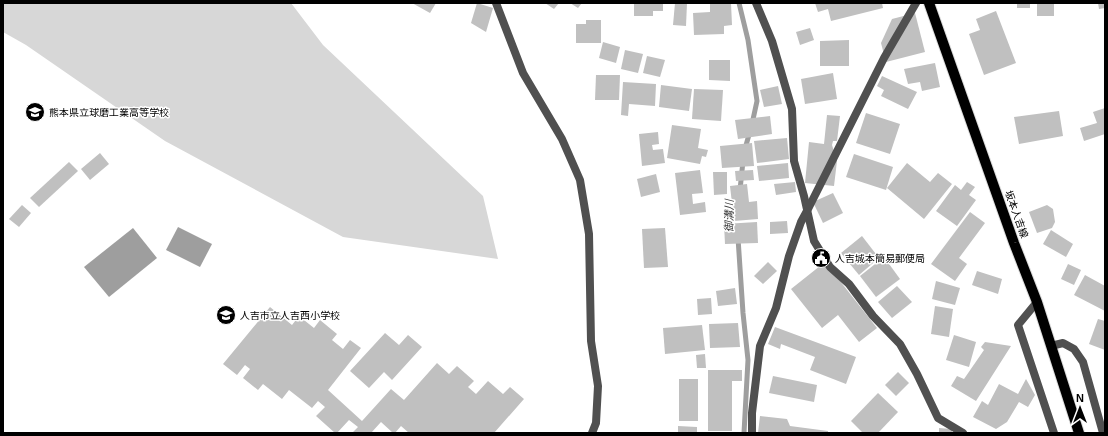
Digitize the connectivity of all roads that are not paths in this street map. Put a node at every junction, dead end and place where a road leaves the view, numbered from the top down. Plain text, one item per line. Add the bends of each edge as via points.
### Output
1 (496, 3) edge
2 (756, 3) edge
3 (916, 3) edge
4 (929, 3) edge
5 (807, 211) junction
6 (1037, 302) junction
7 (1051, 346) junction
8 (592, 433) edge
9 (752, 433) edge
10 (963, 433) edge
11 (1054, 433) edge
12 (1079, 433) edge
13 (1104, 433) edge

1 - 8 street via 523,73 562,139 580,180 589,234 591,341 598,386 596,423
2 - 5 street via 772,42 792,109 794,161
3 - 5 street via 884,58
4 - 6 main road, 坂本人吉線
5 - 9 street via 788,256 776,308 760,346
5 - 10 street via 814,241 830,267 849,284 873,316 900,344 938,418
6 - 7 main road, 坂本人吉線
6 - 11 street via 1018,325
7 - 12 main road, 坂本人吉線
7 - 13 street via 1064,344 1074,349 1083,362

